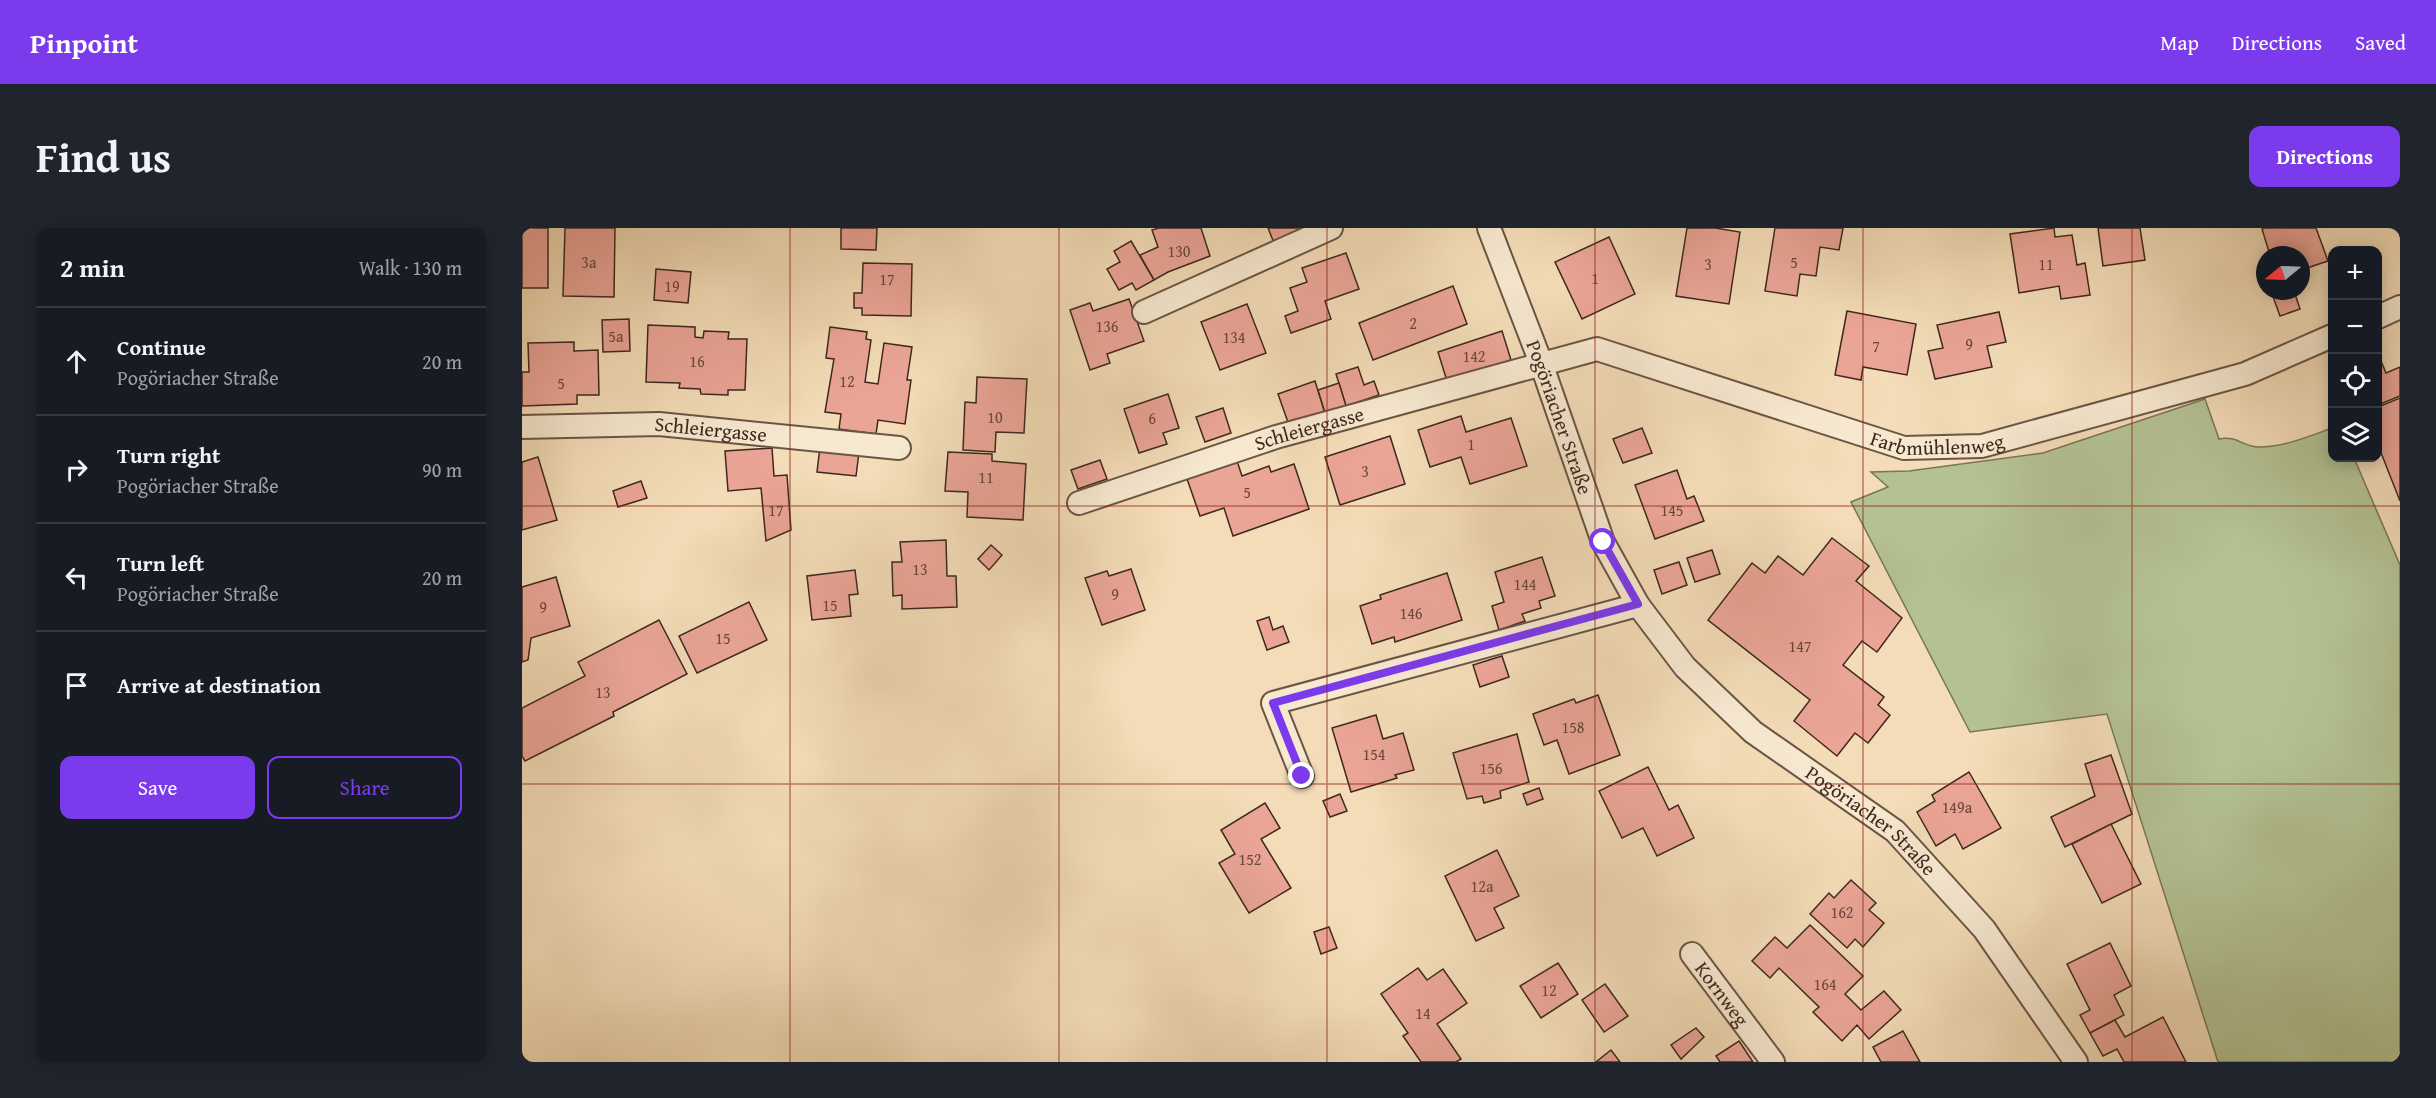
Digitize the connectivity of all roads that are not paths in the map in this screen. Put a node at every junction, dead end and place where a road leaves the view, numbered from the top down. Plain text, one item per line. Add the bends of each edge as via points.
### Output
1 (1331, 228) edge
2 (1489, 228) edge
3 (2400, 307) edge
4 (1144, 312) dead end
5 (2382, 315) edge
6 (2328, 338) edge
7 (1541, 363) junction
8 (522, 427) edge
9 (899, 448) dead end
10 (1078, 503) dead end
11 (1638, 604) junction
12 (1302, 776) dead end
13 (1692, 954) dead end
14 (1773, 1062) edge
15 (2076, 1062) edge

1 - 4 street
2 - 7 street, Pogöriacher Straße
3 - 5 street
6 - 7 street, Farbmühlenweg via 2245,374 1982,446 1904,448 1597,349
7 - 10 street, Schleiergasse via 1276,437
7 - 11 street, Pogöriacher Straße via 1603,542
8 - 9 street, Schleiergasse via 659,424
11 - 12 street via 1273,703
11 - 15 street, Pogöriacher Straße via 1686,667 1753,732 1895,831 1984,929
13 - 14 street, Kornweg

